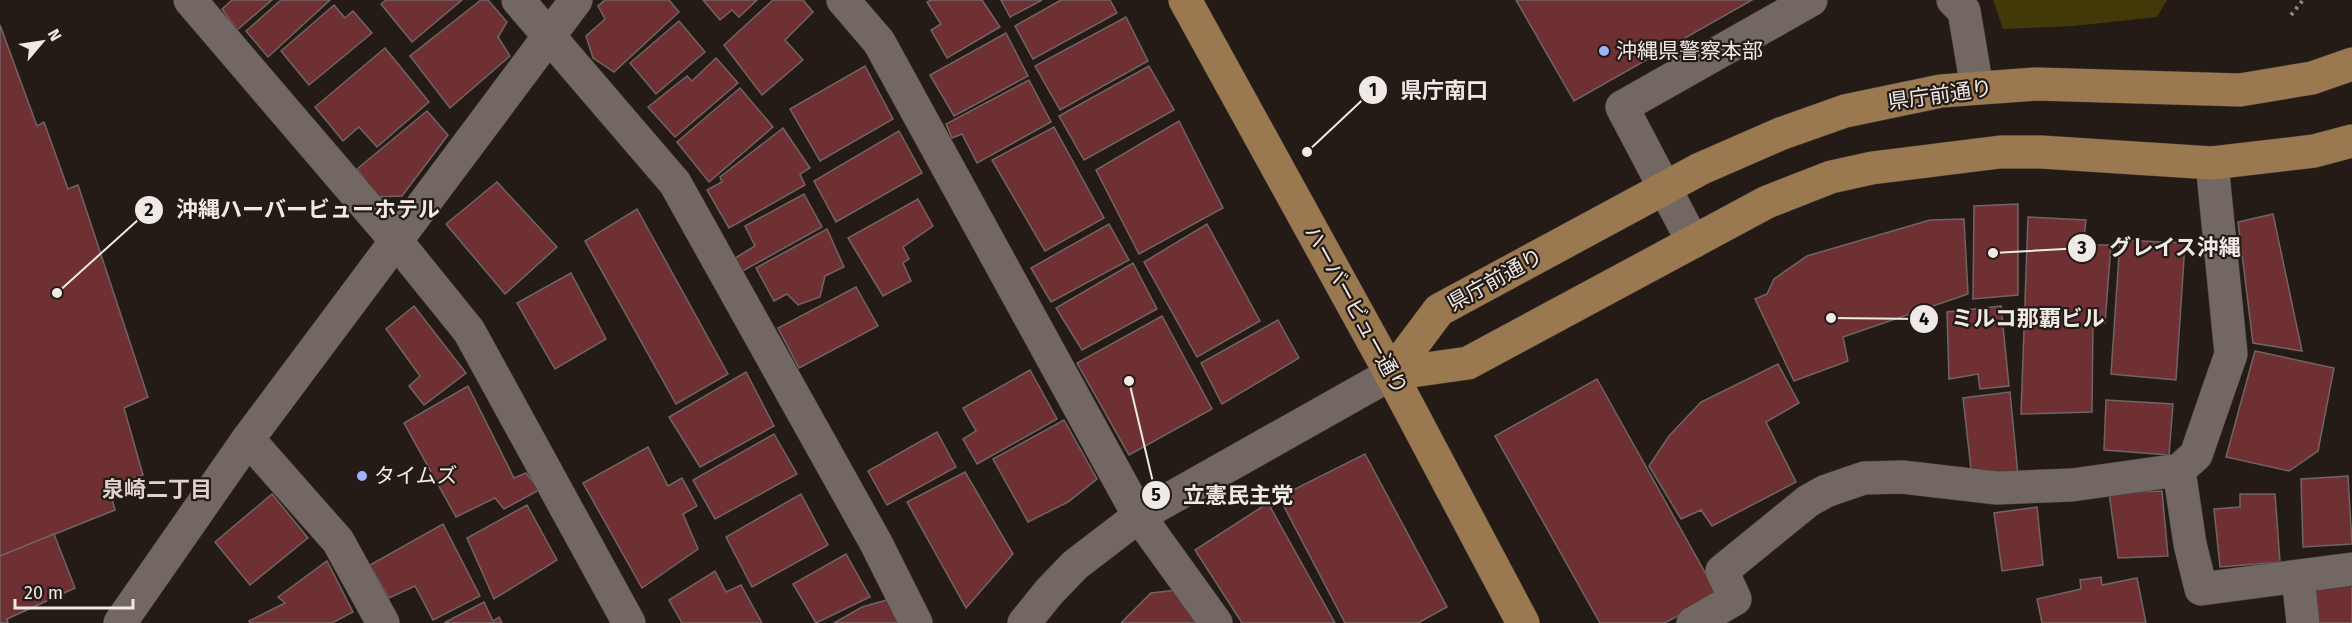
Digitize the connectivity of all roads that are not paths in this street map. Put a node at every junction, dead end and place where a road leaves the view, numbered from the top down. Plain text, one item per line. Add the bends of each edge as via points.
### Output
1 (190, 0) edge
2 (518, 0) edge
3 (576, 0) edge
4 (843, 0) edge
5 (1185, 0) edge
6 (1811, 0) edge
7 (1953, 0) edge
8 (549, 36) junction
9 (2352, 63) edge
10 (1977, 88) junction
11 (2352, 141) edge
12 (2212, 163) junction
13 (1664, 187) junction
14 (397, 242) junction
15 (1694, 242) junction
16 (1391, 374) junction
17 (248, 440) junction
18 (2179, 470) junction
19 (1139, 516) junction
20 (2352, 569) edge
21 (2298, 577) junction
22 (1739, 611) edge
23 (120, 623) edge
24 (383, 623) edge
25 (629, 623) edge
26 (916, 623) edge
27 (1024, 623) edge
28 (1216, 623) edge
29 (1523, 623) edge
30 (1693, 623) edge
31 (2303, 623) edge

1 - 14 street
2 - 8 street
3 - 8 street
4 - 19 street via 879,42
5 - 16 main road, ハーバービュー通り
6 - 13 street via 1622,107
7 - 10 street via 1964,11
8 - 14 street
8 - 26 street via 675,183 876,543
9 - 10 main road, 県庁前通り via 2312,78 2240,90 2036,84
10 - 13 main road, 県庁前通り via 1911,96 1845,111 1739,150
11 - 12 main road via 2314,151
12 - 15 main road via 2000,152 1872,168 1798,188
12 - 18 street via 2231,354 2196,455
13 - 15 street
13 - 16 main road, 県庁前通り via 1439,310
14 - 17 street
14 - 25 street via 469,331
15 - 16 main road via 1468,363
16 - 19 street
16 - 29 main road, ハーバービュー通り
17 - 23 street
17 - 24 street via 338,541
18 - 21 street via 2201,589
18 - 22 street via 2072,485 1997,488 1902,477 1864,478 1808,501 1722,572
19 - 27 street via 1075,565
19 - 28 street
20 - 21 street
21 - 31 street
22 - 30 street

